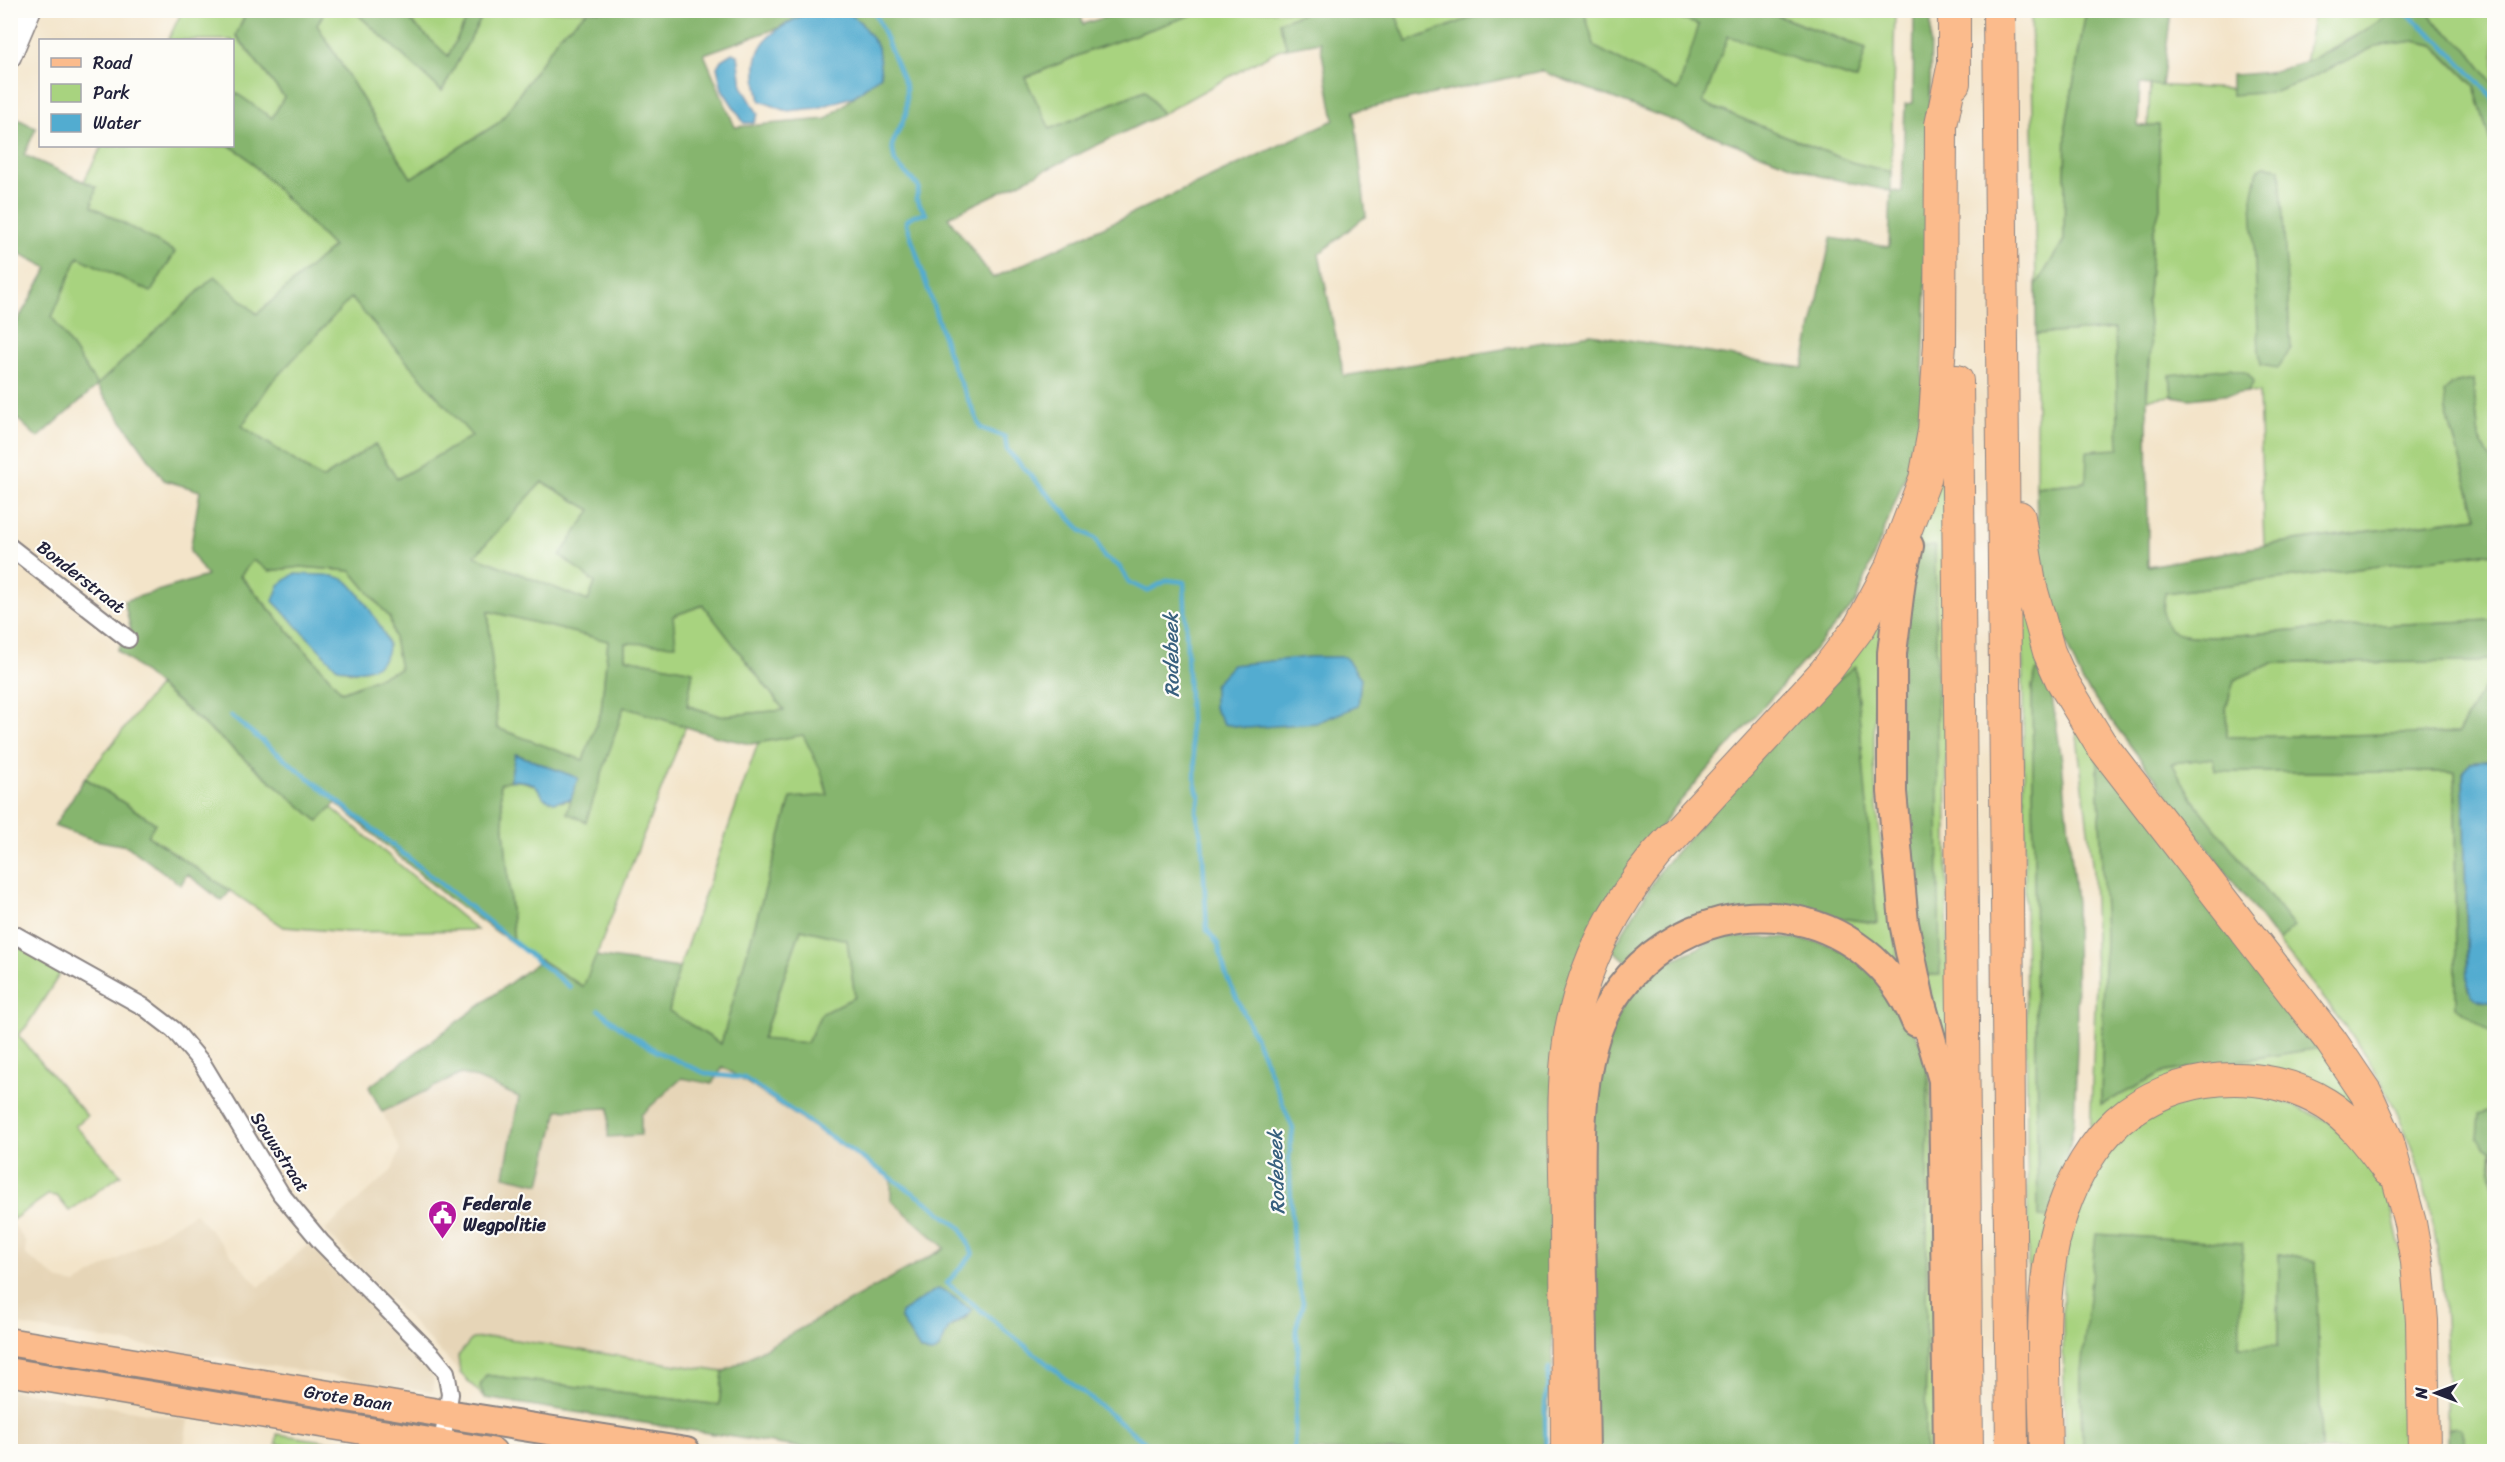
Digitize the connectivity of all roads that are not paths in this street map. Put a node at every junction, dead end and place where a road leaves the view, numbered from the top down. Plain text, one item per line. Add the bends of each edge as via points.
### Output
1 (30, 10) edge
2 (1953, 10) edge
3 (1999, 10) edge
4 (10, 57) edge
5 (1954, 63) junction
6 (2003, 450) junction
7 (1925, 479) junction
8 (10, 547) edge
9 (128, 639) dead end
10 (10, 932) edge
11 (1944, 1120) junction
12 (2399, 1185) junction
13 (10, 1342) edge
14 (10, 1372) edge
15 (447, 1414) junction
16 (442, 1443) junction
17 (493, 1452) edge
18 (686, 1452) edge
19 (1568, 1452) edge
20 (1585, 1452) edge
21 (1948, 1452) edge
22 (1967, 1452) edge
23 (2012, 1452) edge
24 (2046, 1452) edge
25 (2424, 1452) edge

1 - 4 street
2 - 5 highway
3 - 6 highway
5 - 7 highway via 1941,125 1940,345 1934,431
5 - 22 highway
6 - 12 highway via 2019,491 2019,518 2030,584 2049,652 2061,679 2100,743 2337,1049 2388,1142
6 - 23 highway
7 - 11 highway via 1901,580 1892,653 1892,792 1905,923 1920,1000 1943,1080
7 - 19 highway via 1892,566 1860,626 1825,672 1650,862 1633,883 1596,948 1573,1021 1567,1060
8 - 9 street, Bonderstraat
10 - 15 street, Souwstraat via 144,1007 187,1044 281,1194 321,1242 446,1372 450,1394
11 - 20 highway via 1922,1038 1906,1002 1870,956 1839,934 1782,917 1734,919 1674,939 1647,958 1610,1002 1592,1045 1585,1092 1581,1163
11 - 21 highway
12 - 24 highway via 2354,1127 2327,1105 2287,1087 2232,1078 2199,1082 2166,1093 2119,1120 2081,1168 2063,1208 2050,1256 2045,1314
12 - 25 highway via 2417,1262
13 - 15 main road, Grote Baan
14 - 16 main road, Grote Baan
15 - 16 street, Souwstraat
15 - 18 highway, Grote Baan
16 - 17 main road, Grote Baan

